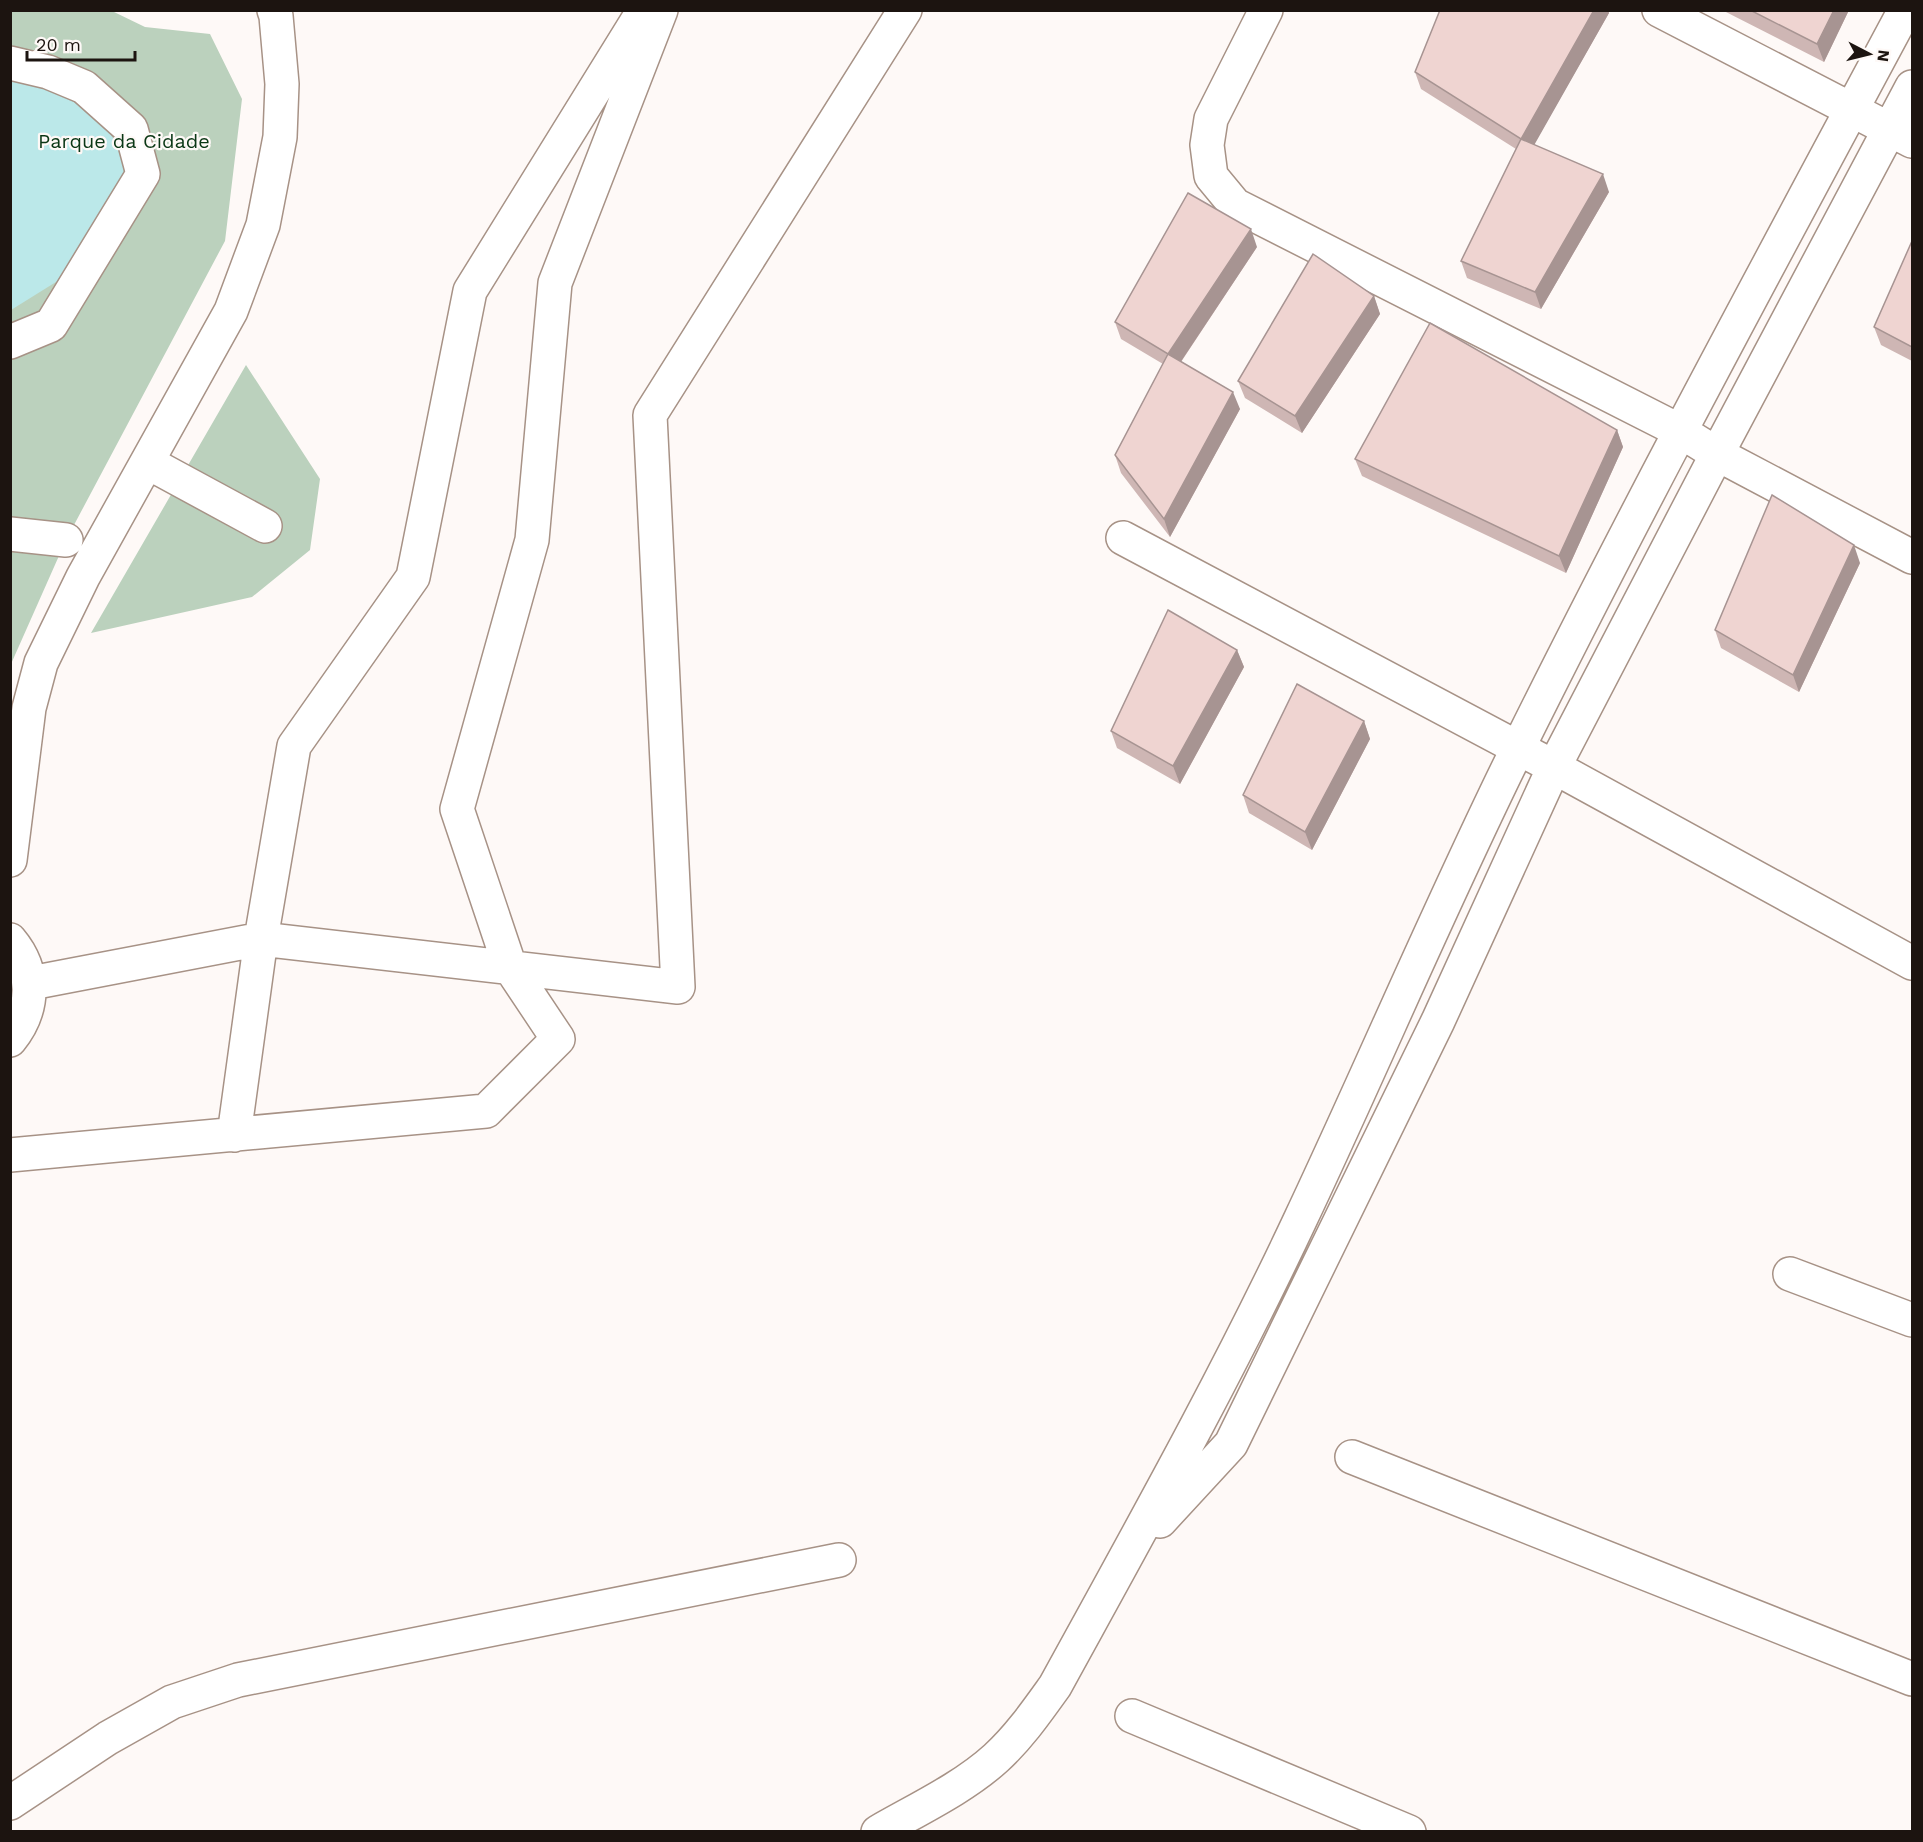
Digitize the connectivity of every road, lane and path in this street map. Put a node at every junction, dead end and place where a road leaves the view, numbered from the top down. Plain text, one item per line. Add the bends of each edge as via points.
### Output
1 (644, 10) edge
2 (661, 10) edge
3 (905, 10) edge
4 (1266, 10) edge
5 (1659, 10) edge
6 (1905, 10) edge
7 (270, 12) edge
8 (10, 63) edge
9 (1912, 87) edge
10 (1852, 111) junction
11 (1902, 135) edge
12 (10, 342) edge
13 (1680, 431) junction
14 (1717, 454) junction
15 (147, 462) junction
16 (265, 526) dead end
17 (1123, 538) dead end
18 (66, 540) dead end
19 (13, 542) edge
20 (1912, 558) edge
21 (1518, 748) junction
22 (1554, 767) junction
23 (10, 860) edge
24 (1438, 919) junction
25 (261, 939) junction
26 (10, 940) edge
27 (1475, 940) junction
28 (1912, 963) edge
29 (510, 967) junction
30 (30, 983) junction
31 (1399, 1002) junction
32 (1438, 1021) junction
33 (10, 1040) edge
34 (234, 1135) junction
35 (10, 1155) edge
36 (1301, 1219) junction
37 (1334, 1236) junction
38 (1790, 1274) dead end
39 (1912, 1320) edge
40 (1352, 1457) dead end
41 (1126, 1557) junction
42 (839, 1560) dead end
43 (1912, 1679) edge
44 (1132, 1716) dead end
45 (10, 1803) edge
46 (878, 1832) edge
47 (1409, 1832) edge

1 - 25 street via 470,291 413,577 294,746
2 - 29 street via 555,283 532,540 457,809
3 - 29 street via 650,415 678,987
4 - 13 street via 1211,119 1207,145 1211,176 1235,204
5 - 10 street
6 - 10 street
7 - 15 street via 282,84 280,137 263,225 231,311
8 - 12 street via 48,72 84,87 130,129 143,174 51,325
9 - 11 street
10 - 11 street
10 - 13 street
11 - 14 street
13 - 14 street
13 - 21 street
14 - 20 street
14 - 22 street
15 - 16 street
15 - 23 street via 41,663 29,708
17 - 21 street
18 - 19 street
21 - 22 street
21 - 24 street
22 - 27 street
22 - 28 street
24 - 27 street
24 - 31 street
25 - 29 street
25 - 30 street
25 - 34 street
26 - 30 street via 24,961
27 - 32 street
29 - 34 street via 558,1039 486,1111
30 - 33 street via 29,1006 21,1027
31 - 32 street
31 - 36 street
32 - 37 street
34 - 35 street
36 - 37 street
36 - 41 street via 1210,1404
37 - 41 street via 1231,1444
38 - 39 street
40 - 43 street
41 - 46 street via 1055,1686 1033,1718 996,1758
42 - 45 street via 238,1680 172,1702 108,1738
44 - 47 street

